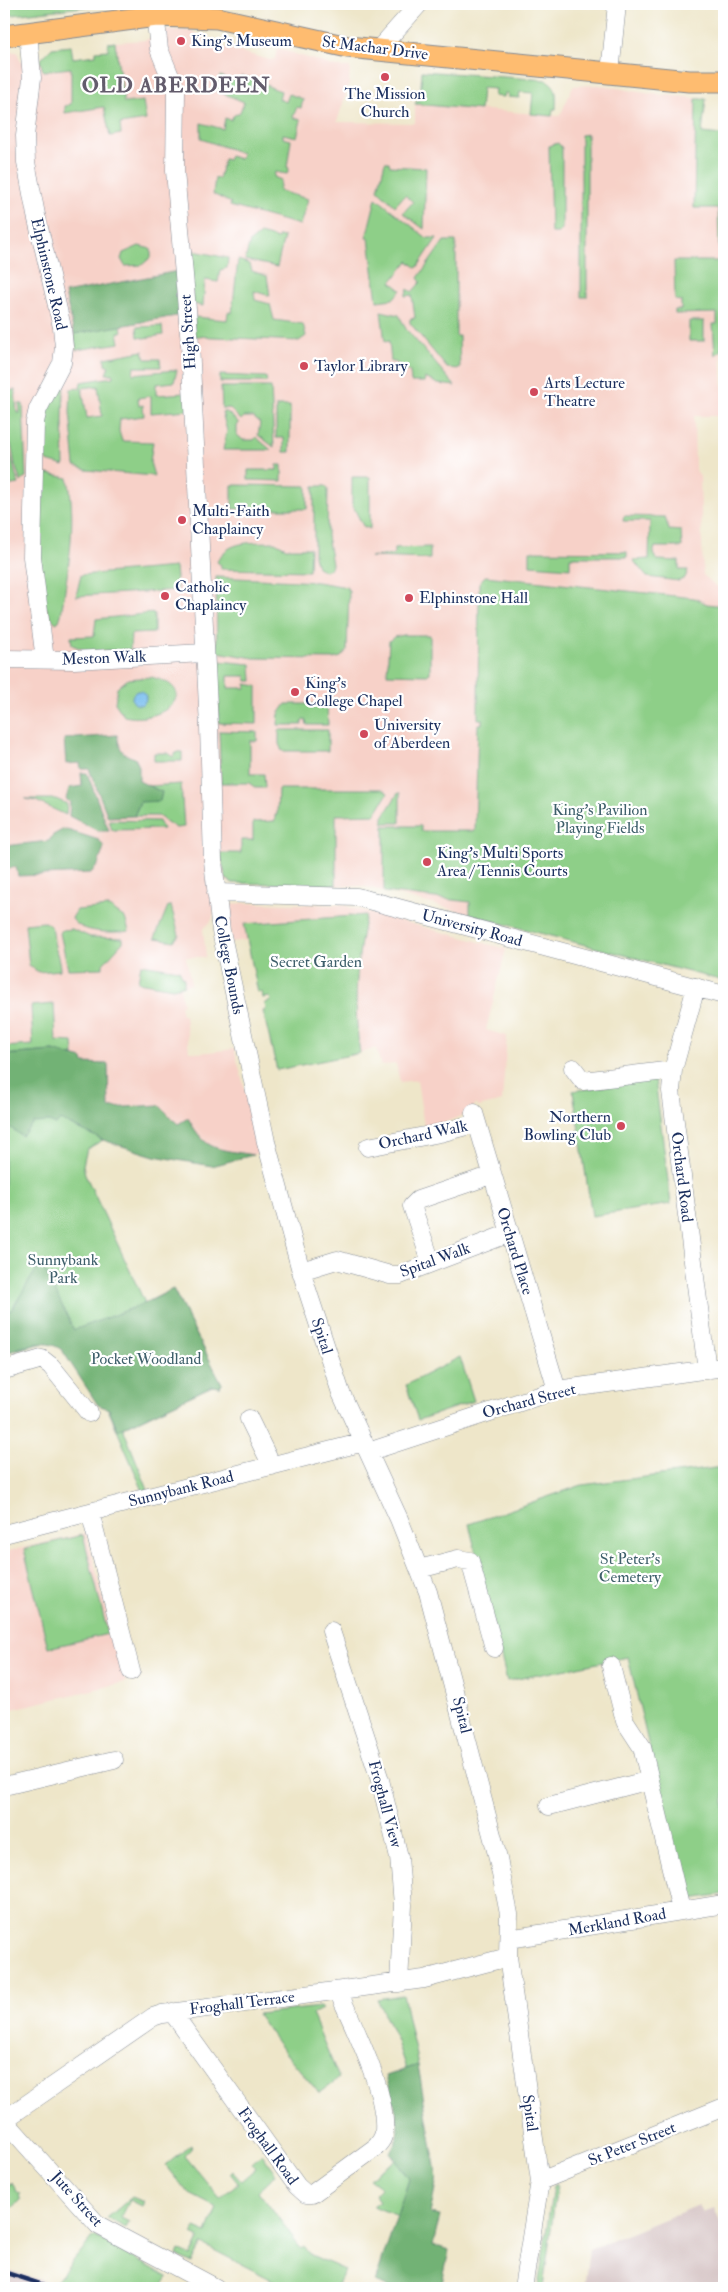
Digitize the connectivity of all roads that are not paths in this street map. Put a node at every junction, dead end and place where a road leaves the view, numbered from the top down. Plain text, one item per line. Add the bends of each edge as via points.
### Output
1 (419, 4) edge
2 (617, 4) edge
3 (155, 10) edge
4 (217, 11) edge
5 (28, 32) junction
6 (4, 36) edge
7 (378, 50) junction
8 (610, 74) junction
9 (689, 81) junction
10 (724, 81) edge
11 (724, 91) edge
12 (204, 652) junction
13 (4, 659) edge
14 (45, 660) junction
15 (216, 893) junction
16 (696, 987) junction
17 (724, 995) edge
18 (573, 1068) dead end
19 (673, 1070) junction
20 (476, 1118) joint
21 (368, 1147) dead end
22 (480, 1180) dead end
23 (510, 1233) junction
24 (431, 1262) junction
25 (301, 1270) junction
26 (716, 1369) edge
27 (4, 1370) edge
28 (557, 1390) junction
29 (89, 1413) dead end
30 (249, 1419) dead end
31 (366, 1446) junction
32 (272, 1466) junction
33 (90, 1512) junction
34 (4, 1534) edge
35 (419, 1569) junction
36 (331, 1631) dead end
37 (494, 1648) dead end
38 (610, 1666) dead end
39 (131, 1671) dead end
40 (114, 1760) dead end
41 (650, 1780) junction
42 (4, 1786) edge
43 (549, 1806) dead end
44 (724, 1904) edge
45 (681, 1910) junction
46 (509, 1939) junction
47 (508, 1957) junction
48 (399, 1983) junction
49 (338, 1991) junction
50 (172, 2012) junction
51 (724, 2108) edge
52 (4, 2120) edge
53 (540, 2181) junction
54 (216, 2288) edge
55 (524, 2288) edge

1 - 7 street
2 - 8 street
3 - 4 main road, St Machar Drive
3 - 5 main road, St Machar Drive
3 - 12 street, High Street via 159,49 176,92 176,171 190,344
4 - 7 main road, St Machar Drive via 323,43
5 - 6 main road, St Machar Drive
5 - 14 street, Elphinstone Road via 32,78 25,136 26,162 64,348 62,363 38,409 35,422 32,557
7 - 8 main road, St Machar Drive
8 - 9 main road, St Machar Drive
9 - 10 main road, St Machar Drive
9 - 11 main road, St Machar Drive
12 - 14 street, Meston Walk
12 - 15 street, College Bounds
13 - 14 street, Meston Walk
15 - 16 street, University Road via 357,897
15 - 25 street, College Bounds via 260,1116
16 - 17 street, University Road
16 - 19 street, Orchard Road
18 - 19 street via 582,1082
19 - 26 street, Orchard Road via 671,1091
20 - 21 street, Orchard Walk via 440,1133
20 - 23 street, Orchard Place
22 - 24 street via 418,1200 412,1206
23 - 24 street, Spital Walk
23 - 28 street, Orchard Place
24 - 25 street, Spital Walk via 395,1276 338,1260
25 - 31 street, Spital via 341,1393
26 - 28 street, Orchard Street
27 - 29 street via 42,1359
28 - 31 street, Orchard Street
30 - 32 street
31 - 32 street, Sunnybank Road
31 - 35 street, Spital
32 - 33 street, Sunnybank Road
33 - 34 street, Sunnybank Road
33 - 39 street
35 - 37 street via 458,1559 470,1561
35 - 46 street, Spital via 435,1612 497,1854 508,1914
36 - 48 street, Froghall View via 380,1780 399,1857 403,1905
38 - 41 street via 625,1721 640,1741
40 - 42 street
41 - 43 street
41 - 45 street
44 - 45 street, Merkland Road
45 - 46 street, Merkland Road
46 - 47 street, Spital
47 - 48 street, Froghall Terrace
47 - 53 street, Spital
48 - 49 street, Froghall Terrace
49 - 50 street, Froghall Terrace
49 - 50 street, Froghall Road via 374,2078 384,2130 376,2147 312,2194 306,2194 297,2186
50 - 52 street, Froghall Terrace via 153,2017
51 - 53 street, St Peter Street
52 - 54 street, Jute Street via 98,2225
53 - 55 street, Spital

